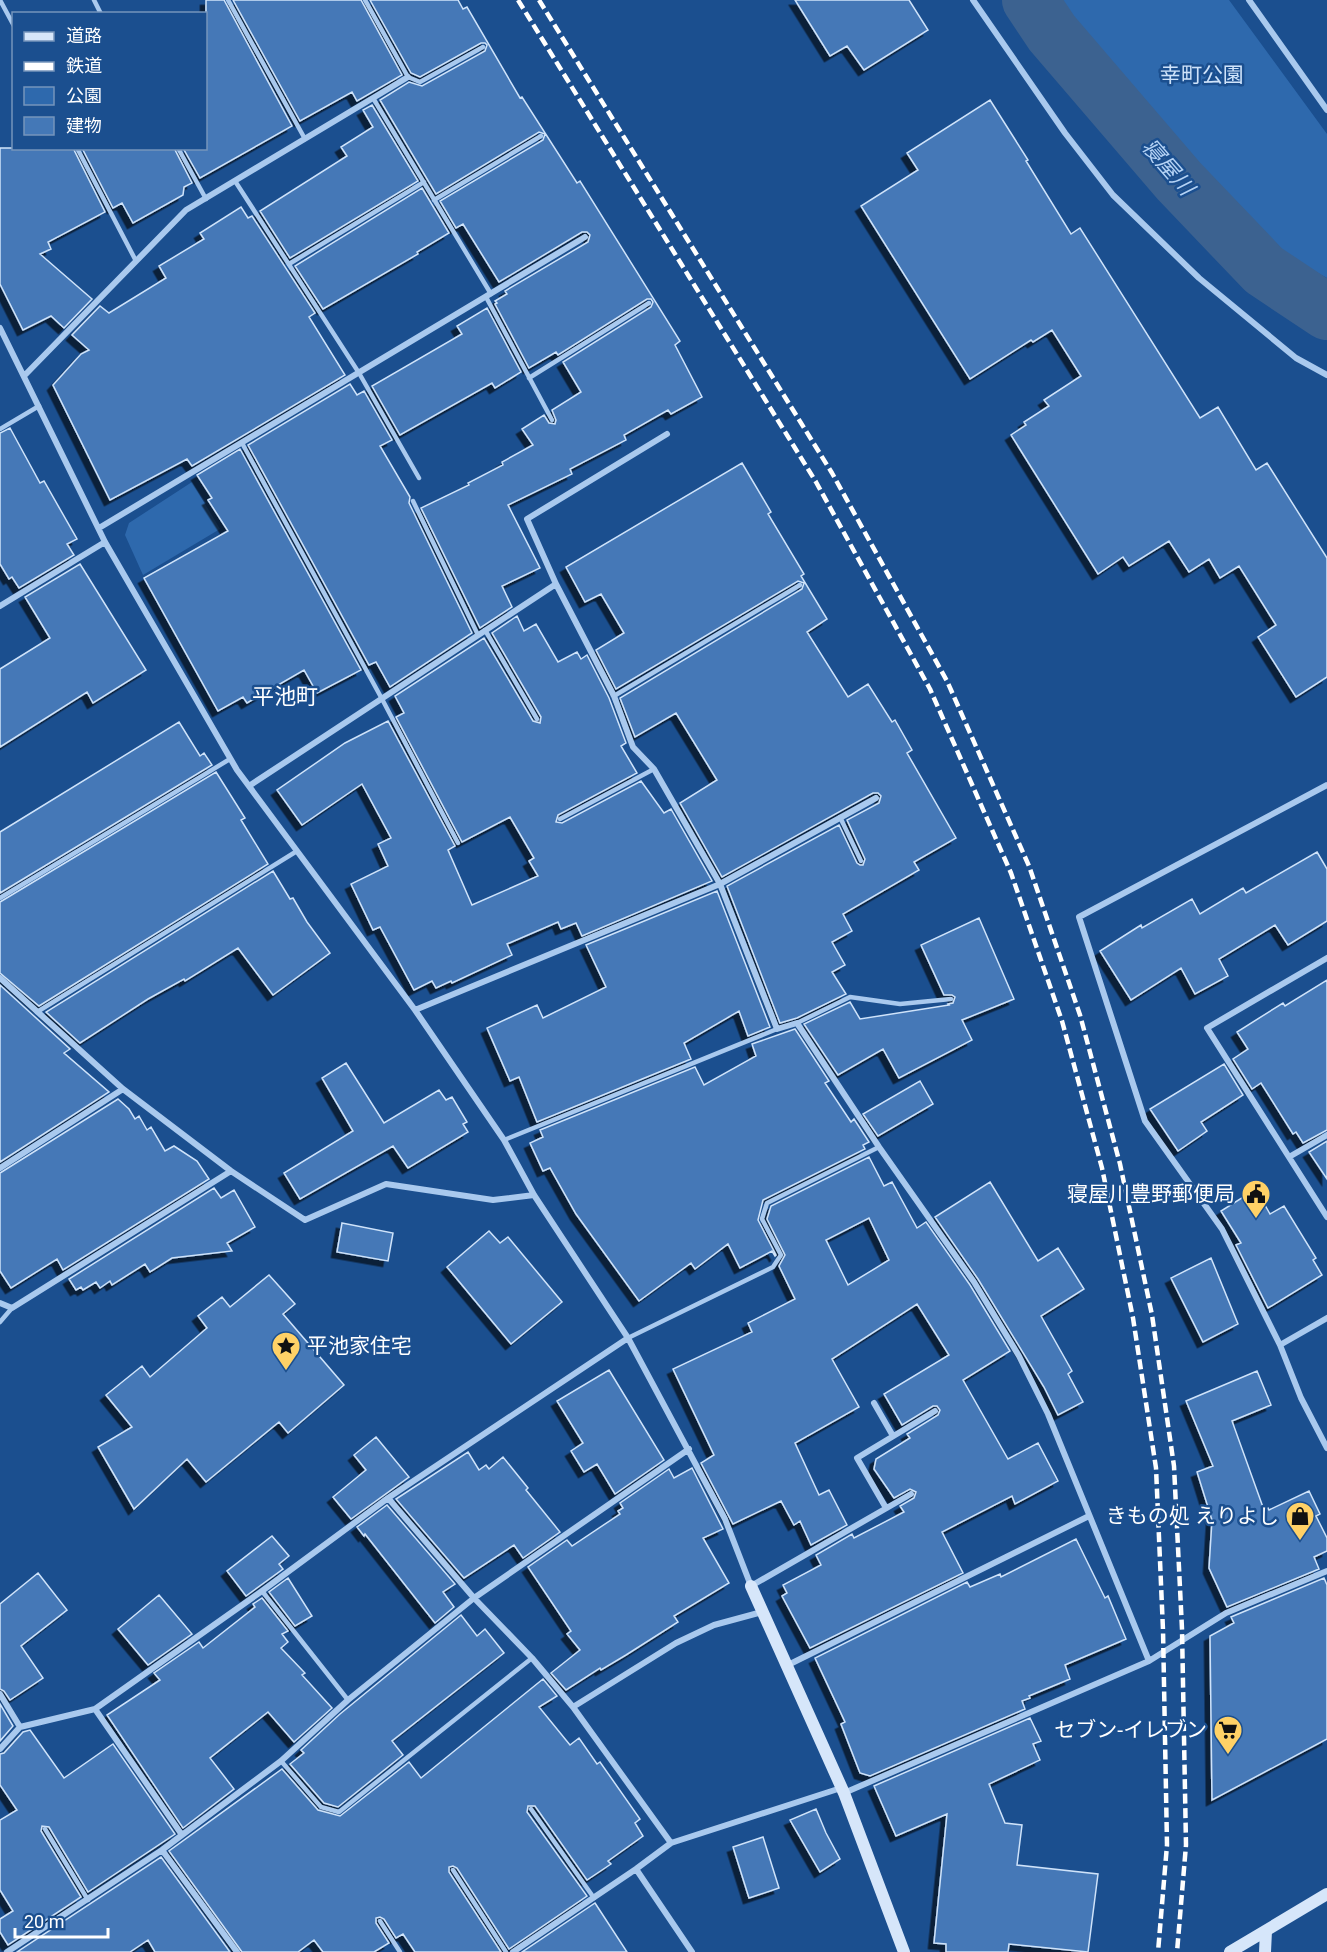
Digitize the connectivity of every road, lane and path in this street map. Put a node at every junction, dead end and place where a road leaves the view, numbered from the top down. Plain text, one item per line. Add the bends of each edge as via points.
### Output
1 (0, 0) edge
2 (228, 0) edge
3 (365, 0) edge
4 (973, 0) edge
5 (1250, 0) edge
6 (12, 22) edge
7 (483, 47) dead end
8 (408, 77) junction
9 (373, 98) junction
10 (1327, 110) edge
11 (541, 136) dead end
12 (305, 139) junction
13 (78, 150) edge
14 (179, 150) edge
15 (235, 181) junction
16 (424, 182) junction
17 (206, 199) junction
18 (434, 200) junction
19 (585, 237) dead end
20 (136, 261) junction
21 (289, 264) junction
22 (489, 295) junction
23 (649, 303) dead end
24 (0, 328) edge
25 (359, 373) junction
26 (24, 375) junction
27 (1327, 375) edge
28 (530, 378) junction
29 (39, 406) junction
30 (552, 420) dead end
31 (0, 429) edge
32 (668, 434) dead end
33 (242, 443) junction
34 (419, 478) dead end
35 (413, 501) dead end
36 (99, 528) junction
37 (105, 542) junction
38 (556, 584) junction
39 (800, 585) dead end
40 (0, 606) edge
41 (485, 630) junction
42 (478, 635) junction
43 (614, 696) junction
44 (382, 699) junction
45 (537, 720) dead end
46 (230, 759) junction
47 (654, 769) junction
48 (1327, 785) edge
49 (249, 786) junction
50 (876, 798) dead end
51 (840, 818) junction
52 (560, 819) dead end
53 (458, 843) dead end
54 (297, 851) junction
55 (861, 861) dead end
56 (720, 884) junction
57 (0, 898) edge
58 (1327, 958) edge
59 (0, 978) edge
60 (951, 999) dead end
61 (415, 1010) junction
62 (37, 1012) junction
63 (796, 1023) junction
64 (777, 1029) junction
65 (123, 1089) junction
66 (1327, 1135) edge
67 (504, 1140) junction
68 (879, 1147) junction
69 (1289, 1157) junction
70 (0, 1168) edge
71 (231, 1171) junction
72 (534, 1195) junction
73 (1327, 1217) edge
74 (0, 1303) edge
75 (12, 1308) junction
76 (1327, 1318) edge
77 (0, 1322) edge
78 (628, 1338) junction
79 (1280, 1345) junction
80 (874, 1403) dead end
81 (935, 1411) dead end
82 (893, 1436) junction
83 (1327, 1448) edge
84 (689, 1449) junction
85 (911, 1494) dead end
86 (388, 1498) junction
87 (886, 1508) junction
88 (1089, 1516) junction
89 (1327, 1571) edge
90 (752, 1586) junction
91 (262, 1591) junction
92 (474, 1598) junction
93 (763, 1612) junction
94 (532, 1658) junction
95 (1149, 1660) junction
96 (788, 1665) junction
97 (0, 1694) edge
98 (348, 1700) junction
99 (573, 1707) junction
100 (95, 1709) junction
101 (20, 1727) junction
102 (0, 1749) edge
103 (281, 1761) junction
104 (843, 1791) junction
105 (531, 1809) dead end
106 (45, 1829) dead end
107 (182, 1835) junction
108 (671, 1843) junction
109 (162, 1850) junction
110 (636, 1869) junction
111 (453, 1870) dead end
112 (1327, 1894) edge
113 (594, 1898) junction
114 (88, 1900) junction
115 (381, 1920) dead end
116 (1266, 1930) junction
117 (7, 1952) edge
118 (237, 1952) edge
119 (400, 1952) edge
120 (506, 1952) edge
121 (513, 1952) edge
122 (692, 1952) edge
123 (904, 1952) edge
124 (1230, 1952) edge
125 (1265, 1952) edge

1 - 6 lane
2 - 12 lane
3 - 8 lane
4 - 27 street via 1113,195 1199,278 1296,358
5 - 10 street
7 - 8 lane via 420,81
8 - 9 street
9 - 12 street
9 - 16 lane
11 - 18 lane
12 - 15 street
13 - 20 lane
14 - 17 lane
15 - 17 street
15 - 21 lane
16 - 18 lane
16 - 21 lane
17 - 20 street via 186,210
18 - 22 lane
19 - 22 street
20 - 26 street
21 - 25 lane
22 - 25 street
22 - 28 lane
23 - 28 lane
24 - 26 street
25 - 33 street
25 - 34 lane
26 - 29 street
28 - 30 lane
29 - 31 lane
29 - 36 street
32 - 38 street via 527,519
33 - 36 street
33 - 44 lane
35 - 42 lane
36 - 37 street
37 - 40 street
37 - 46 street
38 - 41 street
38 - 43 street
39 - 43 lane
41 - 42 street
41 - 45 lane
42 - 44 street
43 - 47 street via 633,747
44 - 49 street
44 - 53 lane
46 - 49 street
46 - 57 lane
47 - 52 lane
47 - 56 street
48 - 79 street via 1079,917 1145,1121 1222,1229
49 - 54 street
50 - 51 street
51 - 55 lane
51 - 56 street
54 - 61 street
54 - 62 lane
56 - 61 street
56 - 64 street
58 - 69 street via 1207,1028
59 - 62 street
60 - 63 lane via 900,1004 850,997
61 - 67 street
62 - 65 street
63 - 64 street
63 - 68 street
64 - 67 lane
65 - 70 street
65 - 71 street
66 - 69 street
67 - 72 street
68 - 78 lane via 767,1203 762,1219 781,1255 773,1267
68 - 88 street via 974,1282 1019,1356 1048,1414
69 - 73 street
71 - 72 street via 305,1220 386,1184 493,1200
71 - 75 street
72 - 78 street
74 - 75 street
75 - 77 lane
76 - 79 street
78 - 84 street
78 - 86 street
79 - 83 street
80 - 82 street
81 - 82 street
82 - 87 street via 857,1458
84 - 90 street via 725,1519
84 - 92 street
85 - 87 street
86 - 91 street
86 - 92 street
87 - 90 street
88 - 95 street
88 - 96 street
89 - 95 street via 1226,1613
90 - 93 street
91 - 98 lane
91 - 100 street
92 - 94 street
92 - 98 street
93 - 96 street
93 - 99 street via 714,1625 676,1643
94 - 99 street
94 - 103 lane via 339,1812 321,1807
95 - 104 street
96 - 104 street
97 - 101 street
98 - 103 street
99 - 108 street
100 - 101 street
100 - 107 street
101 - 102 street
103 - 107 street
104 - 108 street
104 - 123 street
105 - 113 lane
106 - 114 lane
107 - 109 street
108 - 110 street
109 - 114 street
109 - 118 street
110 - 113 street
110 - 122 street
111 - 120 lane
112 - 116 street
113 - 121 street
114 - 117 street
115 - 119 lane
116 - 124 street
116 - 125 street

